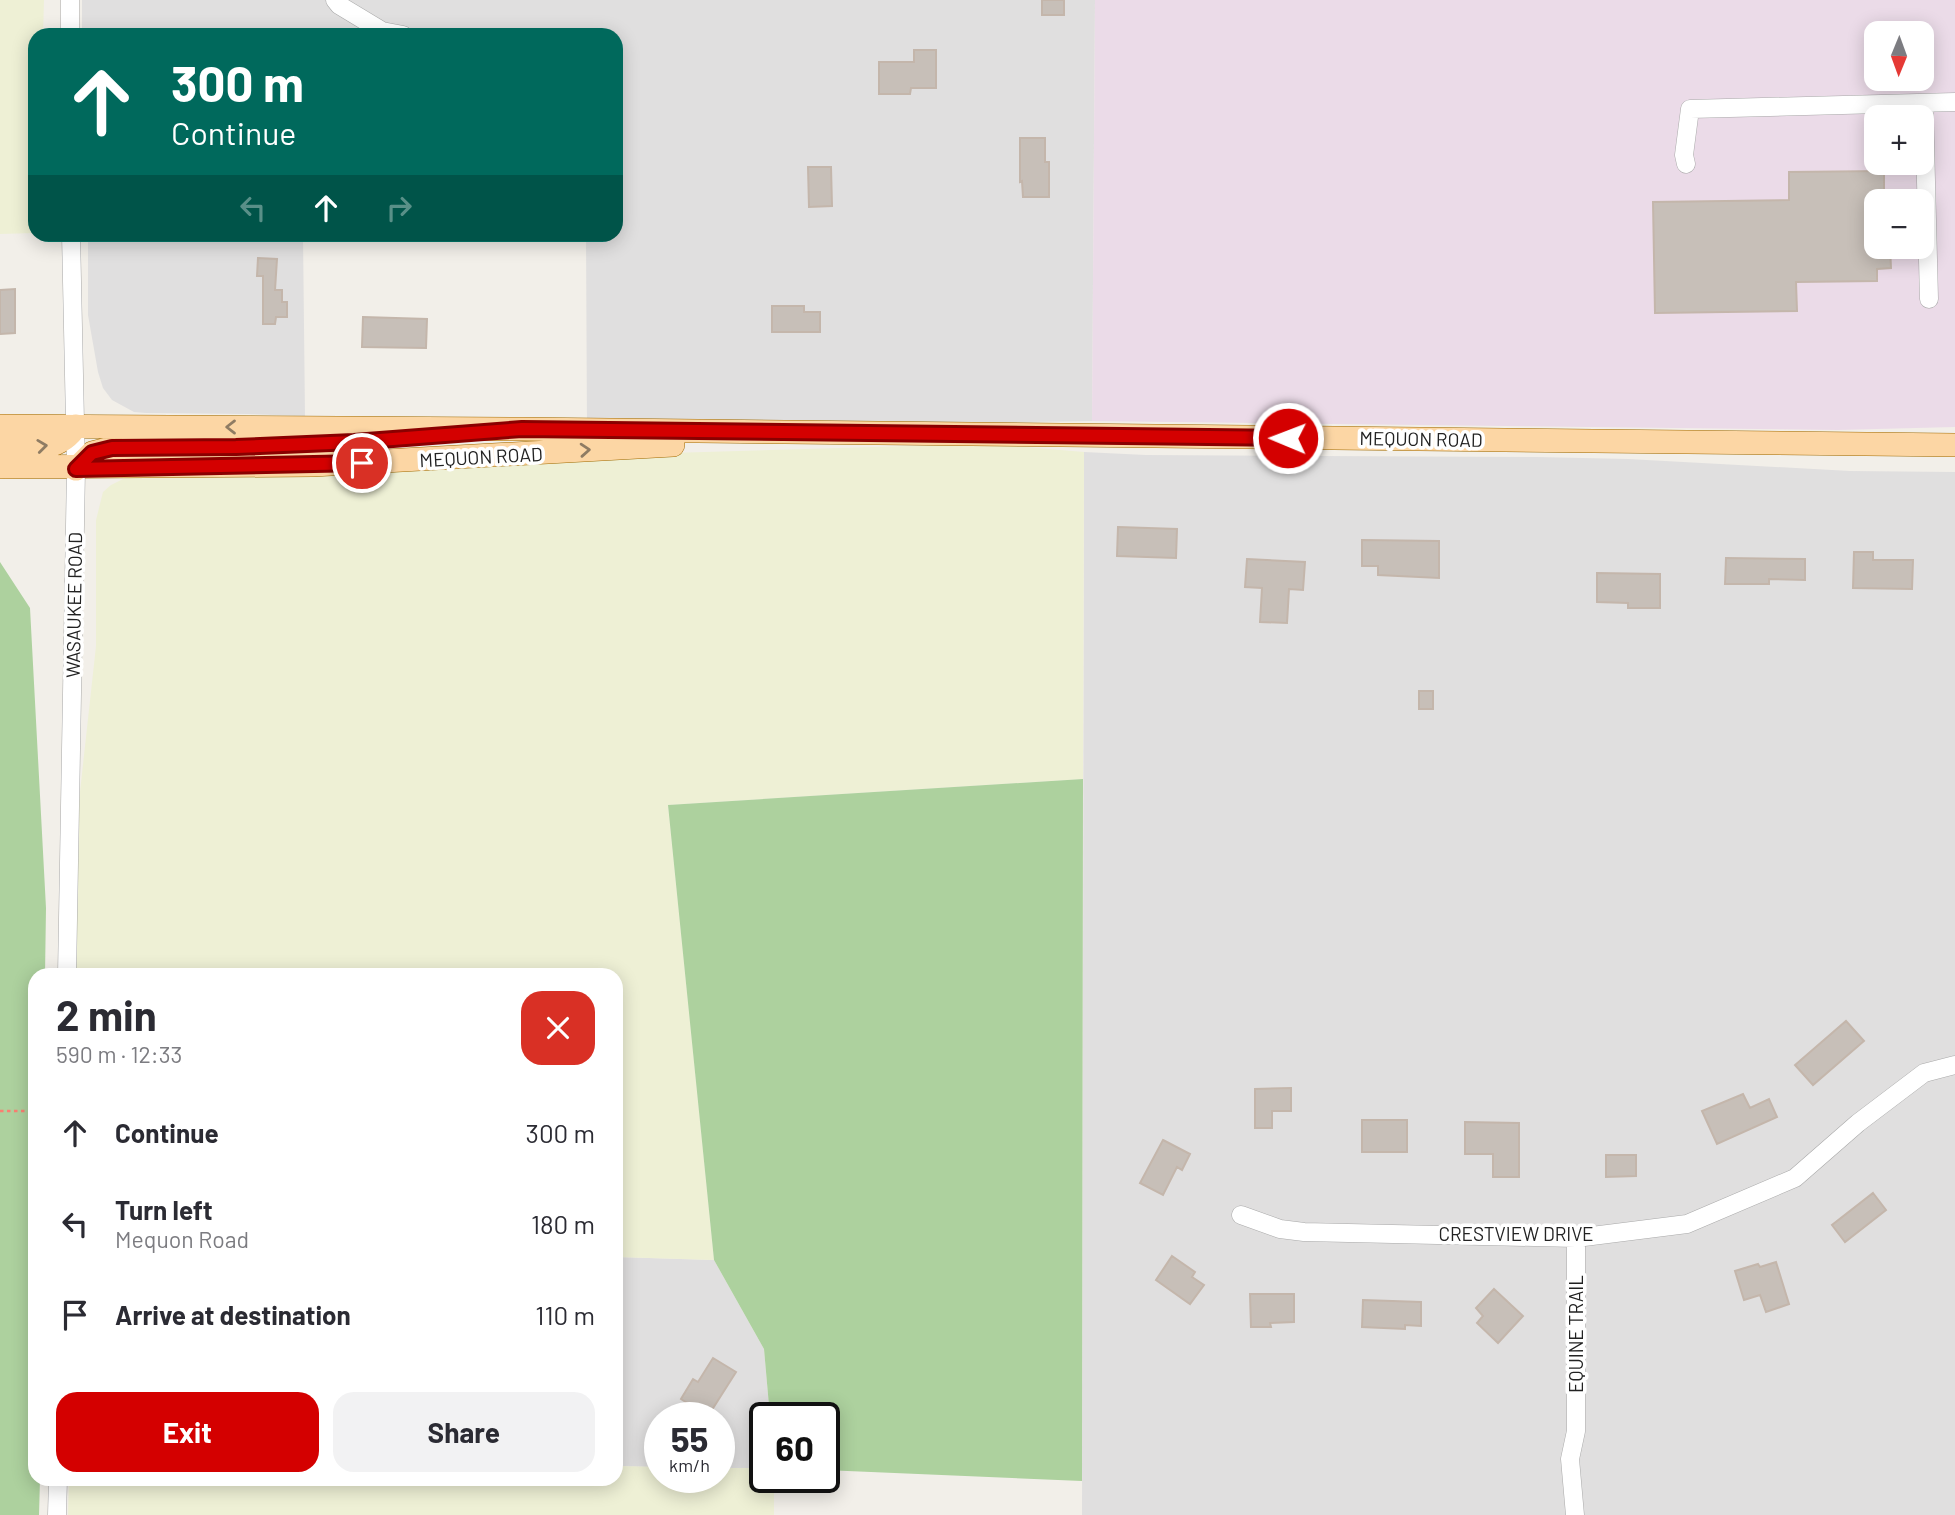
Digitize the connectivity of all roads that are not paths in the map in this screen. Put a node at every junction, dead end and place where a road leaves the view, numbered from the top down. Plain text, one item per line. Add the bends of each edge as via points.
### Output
1 (70, 0) edge
2 (335, 0) edge
3 (70, 28) edge
4 (377, 28) edge
5 (1955, 102) edge
6 (1924, 103) junction
7 (1686, 164) dead end
8 (71, 242) edge
9 (1929, 299) dead end
10 (0, 426) edge
11 (76, 426) junction
12 (522, 429) junction
13 (844, 434) junction
14 (1955, 445) edge
15 (0, 448) edge
16 (0, 467) edge
17 (76, 469) junction
18 (67, 968) edge
19 (1955, 1065) edge
20 (1241, 1215) dead end
21 (1576, 1238) junction
22 (58, 1486) edge
23 (1573, 1513) edge
24 (57, 1515) edge

1 - 3 street
2 - 4 street
5 - 6 street
6 - 7 street via 1690,110
6 - 9 street
8 - 11 street, WASAUKEE ROAD
10 - 11 main road, MEQUON ROAD
12 -> 11 main road, MEQUON ROAD
15 -> 11 main road via 47,447 66,439
11 - 17 street, WASAUKEE ROAD
12 - 13 main road, MEQUON ROAD
12 - 17 main road via 354,442 112,448 92,453
13 - 14 main road, MEQUON ROAD
17 -> 13 main road, MEQUON ROAD via 313,466
16 - 17 main road, MEQUON ROAD
17 - 18 street, WASAUKEE ROAD
19 - 21 street, CRESTVIEW DRIVE via 1924,1073 1795,1178 1687,1224
20 - 21 street, CRESTVIEW DRIVE via 1304,1232
21 - 23 street, EQUINE TRAIL via 1576,1431 1570,1459
22 - 24 street

